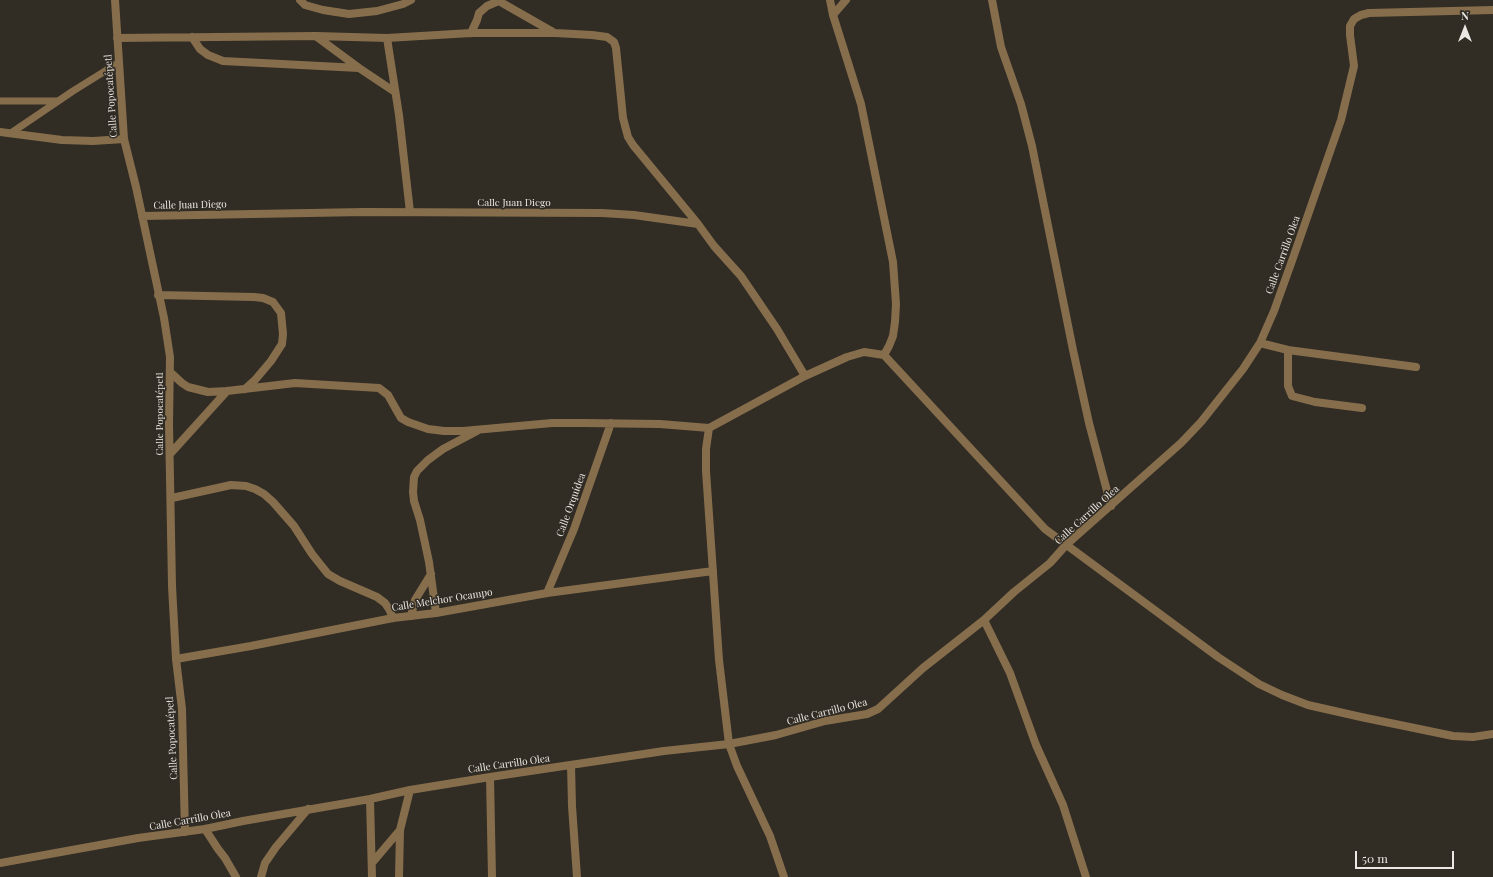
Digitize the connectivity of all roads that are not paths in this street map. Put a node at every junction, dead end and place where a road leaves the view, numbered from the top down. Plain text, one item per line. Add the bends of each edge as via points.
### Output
1 (115, 0) edge
2 (300, 0) edge
3 (411, 0) edge
4 (498, 0) edge
5 (830, 0) edge
6 (846, 0) edge
7 (992, 0) edge
8 (1493, 10) edge
9 (833, 15) junction
10 (471, 33) junction
11 (555, 34) junction
12 (192, 36) junction
13 (316, 36) junction
14 (117, 38) junction
15 (387, 38) junction
16 (118, 63) junction
17 (359, 68) junction
18 (395, 92) junction
19 (0, 101) edge
20 (58, 101) junction
21 (0, 132) edge
22 (11, 133) junction
23 (124, 139) junction
24 (410, 212) junction
25 (142, 216) junction
26 (698, 224) junction
27 (158, 295) junction
28 (1260, 343) junction
29 (1288, 350) junction
30 (884, 355) junction
31 (1416, 367) dead end
32 (170, 372) junction
33 (805, 376) junction
34 (245, 389) junction
35 (227, 392) junction
36 (1362, 408) dead end
37 (611, 423) junction
38 (709, 428) junction
39 (480, 429) junction
40 (170, 454) junction
41 (172, 498) junction
42 (1111, 506) junction
43 (1066, 545) junction
44 (713, 572) junction
45 (431, 574) junction
46 (547, 593) junction
47 (436, 613) junction
48 (411, 616) junction
49 (393, 618) junction
50 (984, 620) junction
51 (176, 659) junction
52 (1493, 734) edge
53 (729, 744) junction
54 (571, 765) junction
55 (490, 777) junction
56 (410, 790) junction
57 (370, 799) junction
58 (308, 809) junction
59 (205, 829) junction
60 (400, 830) junction
61 (185, 832) junction
62 (0, 863) edge
63 (372, 863) junction
64 (374, 876) edge
65 (236, 877) edge
66 (261, 877) edge
67 (399, 877) edge
68 (492, 877) edge
69 (576, 877) edge
70 (784, 877) edge
71 (1086, 877) edge

1 - 14 street, Calle Popocatépetl
2 - 3 street via 305,5 349,14 377,11
4 - 10 street via 479,13
4 - 11 street
5 - 9 street
6 - 9 street
7 - 42 street via 1000,47 1021,104 1032,146 1074,358
8 - 28 street, Calle Carrillo Olea via 1369,13 1354,19 1350,26 1354,66 1341,120 1274,311
9 - 30 street via 861,104 893,262 895,322 890,346
10 - 11 street
10 - 15 street
11 - 26 street via 607,37 614,42 618,58 623,118 628,137
12 - 13 street
12 - 14 street
12 - 17 street via 208,55 223,61
13 - 15 street
13 - 17 street
14 - 16 street, Calle Popocatépetl
15 - 18 street
16 - 20 lane
16 - 23 street, Calle Popocatépetl
17 - 18 street
18 - 24 street
19 - 20 lane
20 - 22 lane
21 - 22 street
22 - 23 street via 62,140
23 - 25 street, Calle Popocatépetl
24 - 25 street, Calle Juan Diego
24 - 26 street, Calle Juan Diego via 626,214
25 - 27 street, Calle Popocatépetl
26 - 33 street via 741,276
27 - 32 street, Calle Popocatépetl via 168,341
27 - 34 street via 259,297 268,299 277,306 283,324 282,344 271,361
28 - 29 street
28 - 42 street, Calle Carrillo Olea via 1201,422
29 - 31 street
29 - 36 street via 1288,386 1292,396 1315,402
30 - 33 street via 864,352 855,354
30 - 43 street via 1031,515
32 - 35 street via 188,387 208,392
32 - 40 street, Calle Popocatépetl
33 - 38 street
34 - 35 street
34 - 39 street via 295,383 372,386 388,395 401,418 416,426 444,431
35 - 40 street
37 - 38 street
37 - 39 street via 552,423
37 - 46 street, Calle Orquídea via 574,529
38 - 44 street via 706,471
39 - 45 street via 428,460 414,477 414,500
40 - 41 street, Calle Popocatépetl
41 - 49 street via 231,485 255,489 264,494 294,526 328,574 381,600
41 - 51 street, Calle Popocatépetl via 172,586
42 - 43 street, Calle Carrillo Olea
43 - 50 street, Calle Carrillo Olea via 1054,560
43 - 52 street via 1218,657 1259,684 1282,695 1316,706 1453,736
44 - 46 street, Calle Melchor Ocampo
44 - 53 street via 719,660
45 - 47 street
45 - 48 street via 415,600
46 - 47 street, Calle Melchor Ocampo
47 - 48 street, Calle Melchor Ocampo
48 - 49 street, Calle Melchor Ocampo
49 - 51 street, Calle Melchor Ocampo
50 - 53 street, Calle Carrillo Olea via 923,668 878,709 867,714 825,721 776,735
50 - 71 street via 1010,673 1036,745 1063,805
51 - 61 street, Calle Popocatépetl via 182,709
53 - 54 street, Calle Carrillo Olea
53 - 70 street via 770,836
54 - 55 street, Calle Carrillo Olea
54 - 69 street
55 - 56 street, Calle Carrillo Olea
55 - 68 street
56 - 57 street, Calle Carrillo Olea
56 - 60 street
57 - 58 street, Calle Carrillo Olea
57 - 63 street
58 - 59 street, Calle Carrillo Olea
58 - 66 street via 276,847 265,863
59 - 61 street, Calle Carrillo Olea
59 - 65 street
60 - 63 street
60 - 67 street
61 - 62 street, Calle Carrillo Olea
63 - 64 street

